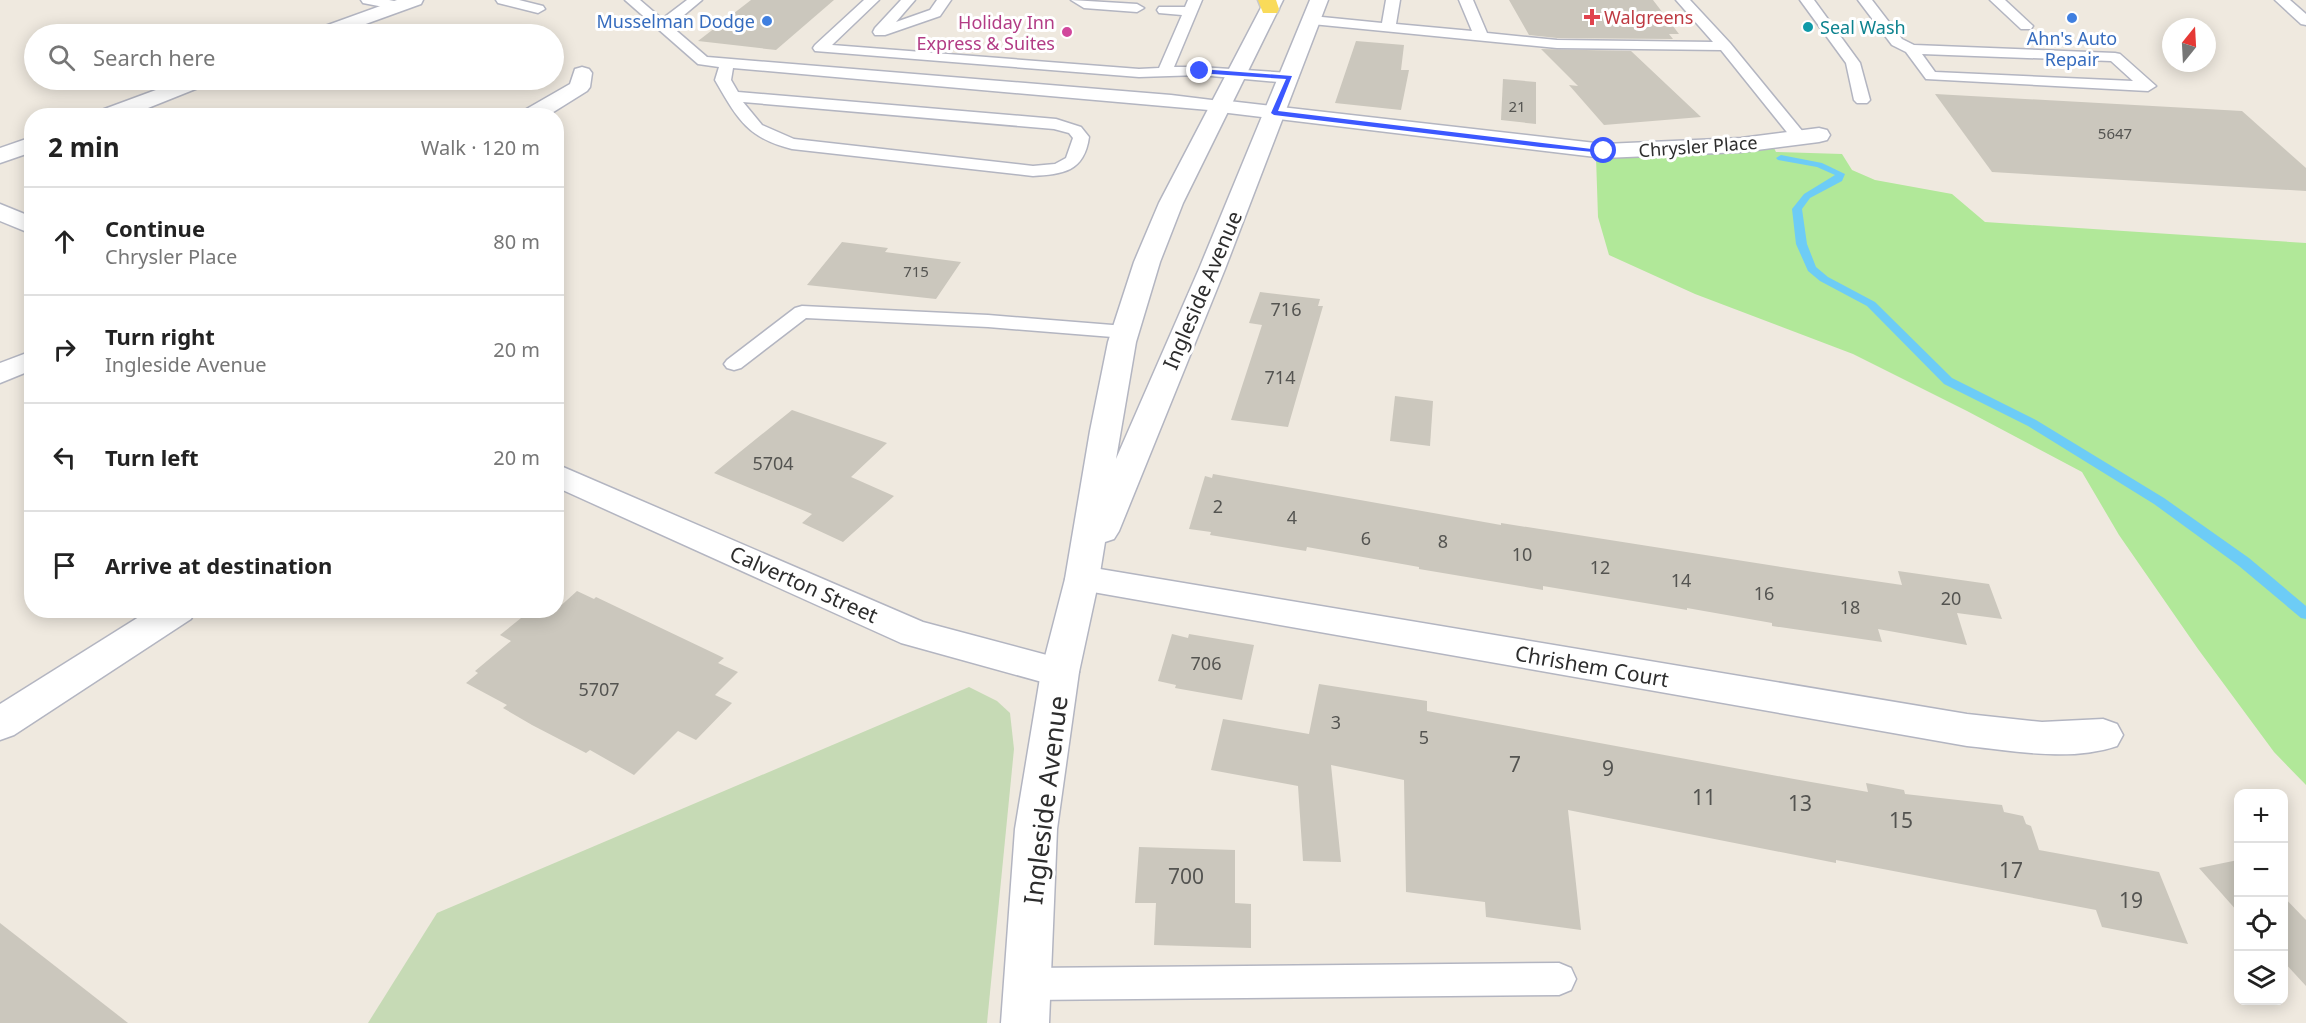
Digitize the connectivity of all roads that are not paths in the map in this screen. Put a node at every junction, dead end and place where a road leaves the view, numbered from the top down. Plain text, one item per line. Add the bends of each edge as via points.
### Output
1 (368, 0) edge
2 (503, 0) edge
3 (632, 0) edge
4 (695, 0) edge
5 (872, 0) edge
6 (908, 0) edge
7 (944, 0) edge
8 (1078, 0) edge
9 (1393, 0) edge
10 (1466, 0) edge
11 (1683, 0) edge
12 (1807, 0) edge
13 (1865, 0) edge
14 (1997, 0) edge
15 (2282, 0) edge
16 (407, 3) edge
17 (1270, 3) edge
18 (1193, 6) edge
19 (1137, 8) dead end
20 (538, 9) dead end
21 (1164, 10) dead end
22 (1316, 10) edge
23 (2306, 21) edge
24 (349, 24) edge
25 (662, 26) junction
26 (2026, 26) dead end
27 (1388, 27) junction
28 (880, 32) junction
29 (1481, 36) junction
30 (1725, 46) junction
31 (1911, 49) junction
32 (863, 51) junction
33 (727, 63) junction
34 (1164, 72) junction
35 (582, 73) dead end
36 (1238, 73) junction
37 (1290, 78) junction
38 (175, 90) edge
39 (733, 96) junction
40 (1862, 100) dead end
41 (1220, 106) junction
42 (128, 108) edge
43 (545, 108) edge
44 (1274, 113) junction
45 (1809, 137) joint
46 (24, 147) edge
47 (0, 156) edge
48 (0, 211) edge
49 (24, 223) edge
50 (1125, 332) junction
51 (24, 363) edge
52 (734, 364) dead end
53 (0, 374) edge
54 (564, 478) edge
55 (1082, 579) junction
56 (166, 618) edge
57 (1060, 672) junction
58 (0, 724) edge
59 (2103, 735) dead end
60 (1559, 979) dead end
61 (1027, 1004) edge

1 - 16 lane
2 - 20 lane
3 - 25 lane
4 - 25 lane
5 - 32 lane via 820,48
6 - 28 lane
7 - 28 lane via 935,13
8 - 19 lane
9 - 27 lane
10 - 29 lane
11 - 30 lane
12 - 40 lane via 1853,63
13 - 31 lane via 1897,42
14 - 26 lane
15 - 23 lane
16 - 24 main road
17 - 36 main road, Ingleside Avenue
18 - 21 lane
18 - 34 lane
22 - 27 lane
22 - 37 main road, Ingleside Avenue
25 - 33 lane via 703,61
27 - 29 lane
28 - 32 lane
29 - 30 lane via 1557,44
30 - 45 lane
31 - 31 lane via 2115,57 2148,86 1931,76
32 - 34 lane
33 - 39 lane via 723,80
33 - 41 lane
34 - 36 lane
35 - 43 main road via 580,87
36 - 37 lane
36 - 41 main road, Ingleside Avenue
37 - 44 main road, Ingleside Avenue
38 - 42 main road
39 - 39 lane via 743,118 768,137 792,144 1033,171 1058,169 1073,162 1081,147 1081,137 1074,130 1056,124
41 - 44 main road, Chrysler Place
41 - 50 main road, Ingleside Avenue via 1171,203
44 - 45 main road, Chrysler Place via 1604,151 1698,148
44 - 55 main road, Ingleside Avenue
46 - 47 main road
48 - 49 main road
50 - 52 lane via 802,312
50 - 55 main road, Ingleside Avenue
51 - 53 main road
54 - 57 main road, Calverton Street via 914,633
55 - 57 main road, Ingleside Avenue
55 - 59 main road, Chrishem Court via 1966,730 2042,738
56 - 58 main road
57 - 61 main road, Ingleside Avenue via 1036,829
60 - 61 lane

